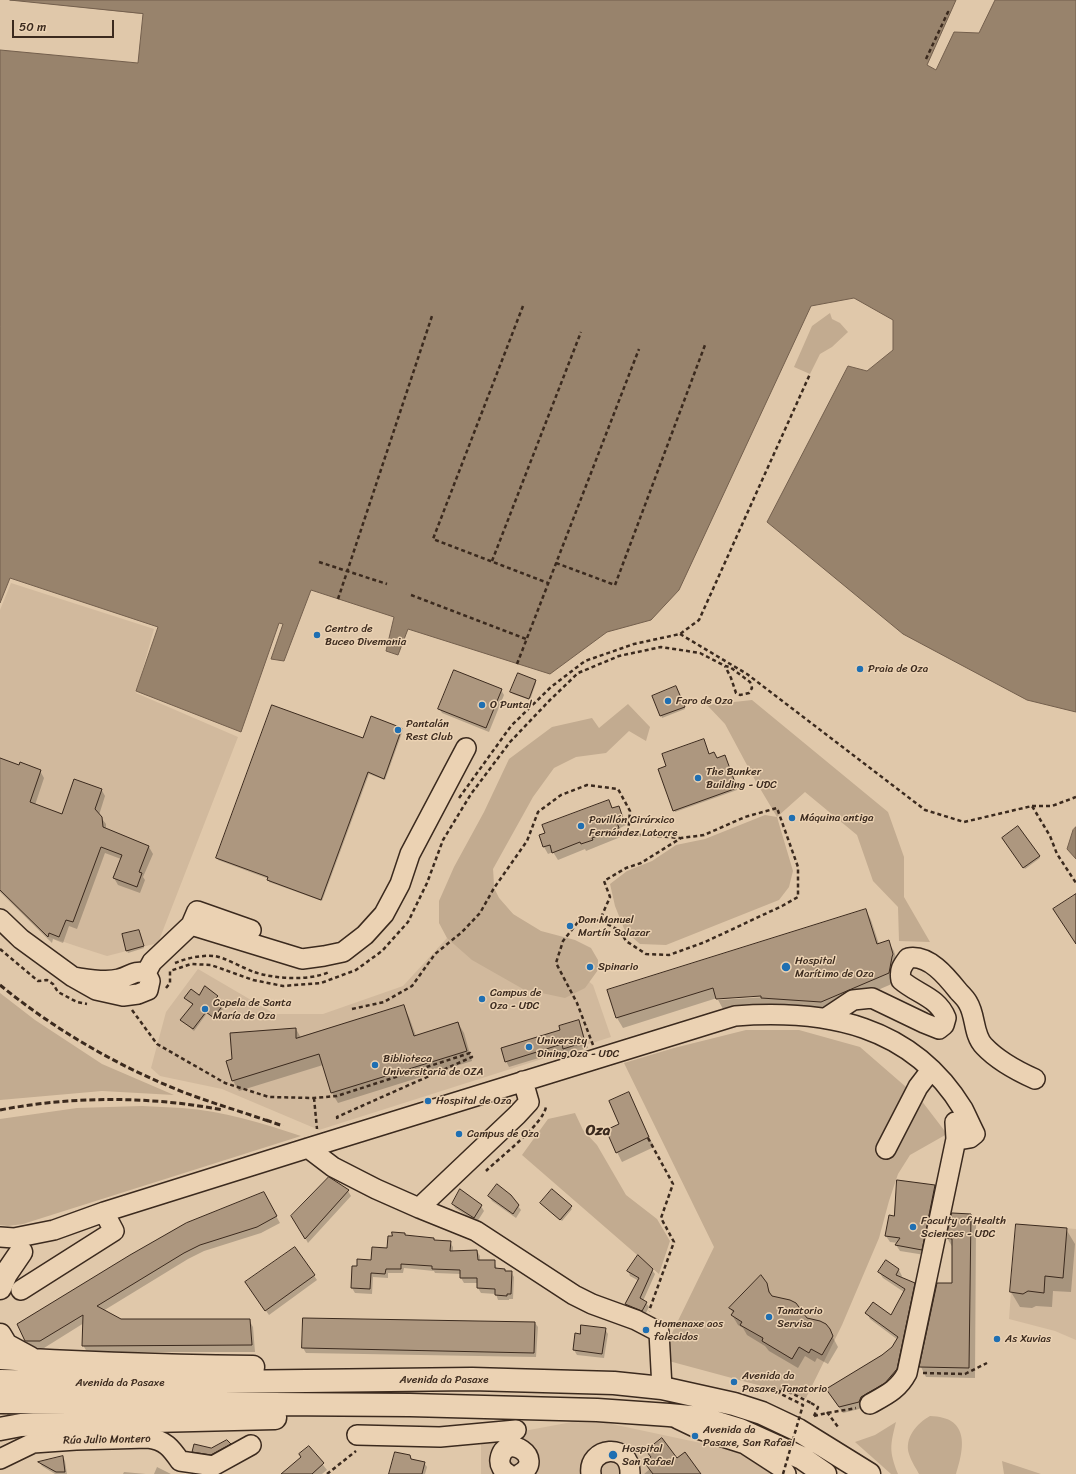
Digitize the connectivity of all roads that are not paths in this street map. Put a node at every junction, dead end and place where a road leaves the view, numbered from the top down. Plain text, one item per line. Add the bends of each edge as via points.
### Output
1 (466, 748) dead end
2 (0, 919) edge
3 (149, 968) junction
4 (73, 977) junction
5 (826, 1018) junction
6 (931, 1070) junction
7 (1035, 1079) dead end
8 (523, 1081) junction
9 (945, 1085) junction
10 (956, 1130) junction
11 (313, 1141) junction
12 (886, 1149) dead end
13 (419, 1208) junction
14 (104, 1212) junction
15 (54, 1230) junction
16 (0, 1238) edge
17 (21, 1252) junction
18 (0, 1270) edge
19 (11, 1289) edge
20 (0, 1335) edge
21 (0, 1358) edge
22 (39, 1361) junction
23 (472, 1379) junction
24 (0, 1381) edge
25 (662, 1388) junction
26 (0, 1402) edge
27 (870, 1404) road end
28 (410, 1405) junction
29 (494, 1408) junction
30 (549, 1409) junction
31 (669, 1415) junction
32 (0, 1429) edge
33 (515, 1433) junction
34 (366, 1436) road end
35 (251, 1445) dead end
36 (0, 1459) edge
37 (771, 1467) edge
38 (522, 1473) edge
39 (592, 1474) edge
40 (630, 1474) edge
41 (784, 1474) edge
42 (825, 1474) edge
43 (869, 1474) edge

1 - 3 street via 410,854 400,884 384,914 365,935 330,963 302,959 191,925
2 - 4 street via 21,939
3 - 4 street via 119,980
3 - 4 street via 148,990 138,994 128,1006
5 - 6 street via 873,1031 893,1040 912,1052
5 - 7 street via 853,1000 872,998 939,1029 944,1025 946,1018 943,1010 901,980 903,965 908,958 915,957 930,962 948,978 969,1004 983,1045 1001,1062
5 - 8 street via 782,1014 735,1016
6 - 9 street
6 - 12 street via 918,1087
8 - 11 street
8 - 13 street via 529,1102
9 - 10 street via 954,1111
9 - 10 street via 963,1110 975,1134 964,1139
10 - 27 street via 906,1373 902,1383 894,1391
11 - 13 street via 333,1167
11 - 14 street
13 - 25 street via 476,1231 574,1295 659,1332
14 - 15 street
14 - 19 street via 114,1231
15 - 16 street via 14,1238
15 - 17 street
17 - 18 street
17 - 19 main road via 6,1274
20 - 22 main road via 6,1345
21 - 22 main road
22 - 23 main road via 274,1368
23 - 24 main road, Avenida da Pasaxe via 141,1383
23 - 25 main road, Avenida da Pasaxe via 614,1383
25 - 43 main road, Avenida da Pasaxe via 762,1413 798,1430
26 - 28 main road, Avenida da Pasaxe
28 - 29 main road, Avenida da Pasaxe
28 - 32 main road via 370,1416 72,1423 22,1425
29 - 30 main road, Avenida da Pasaxe
29 - 33 street
30 - 31 main road, Avenida da Pasaxe
30 - 33 street
31 - 37 street via 701,1430 745,1444
31 - 42 main road, Avenida da Pasaxe via 701,1418 740,1430 802,1458
33 - 34 street via 440,1437
33 - 38 street via 529,1463
35 - 36 street, Rúa Julio Montero via 212,1466 180,1461 170,1446 148,1438 33,1443
37 - 41 street via 782,1468
39 - 40 street via 595,1459 606,1451 612,1451 619,1452 628,1461

